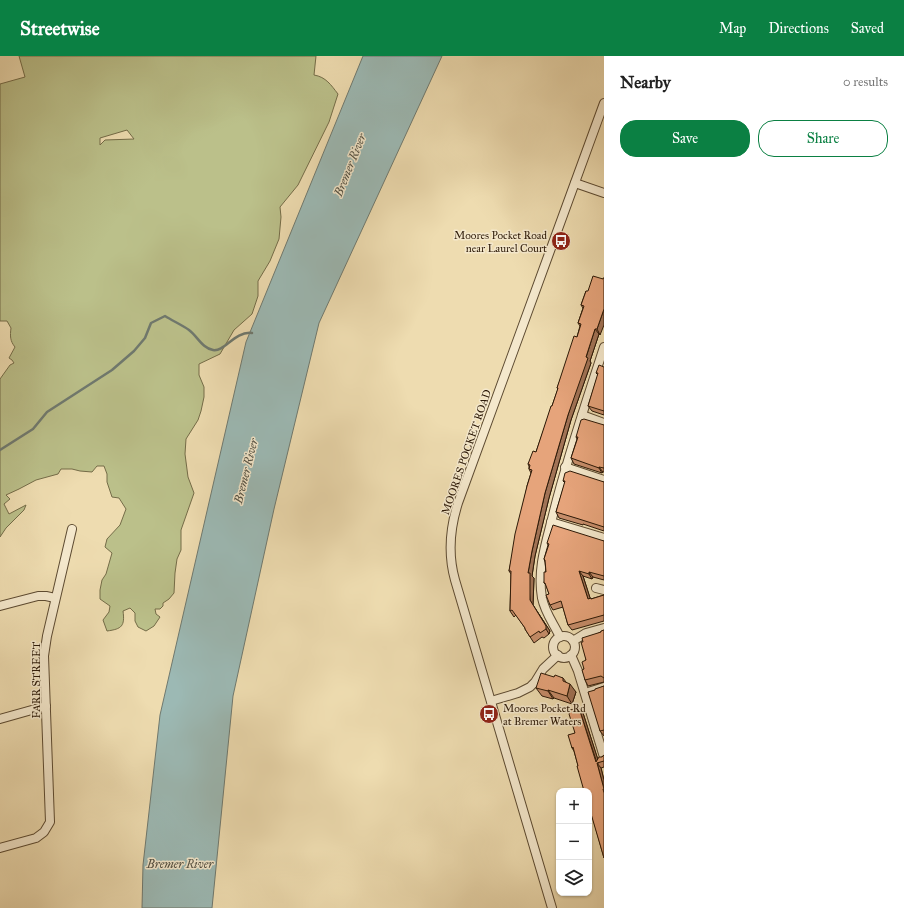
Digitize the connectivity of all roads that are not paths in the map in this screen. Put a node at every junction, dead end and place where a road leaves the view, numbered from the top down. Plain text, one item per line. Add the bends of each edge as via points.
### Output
1 (604, 103) edge
2 (575, 183) junction
3 (604, 193) edge
4 (604, 347) edge
5 (602, 362) edge
6 (582, 415) junction
7 (604, 422) edge
8 (565, 467) junction
9 (604, 480) edge
10 (551, 522) junction
11 (72, 529) dead end
12 (604, 538) edge
13 (596, 588) dead end
14 (604, 590) edge
15 (55, 598) junction
16 (0, 606) edge
17 (604, 628) edge
18 (560, 636) junction
19 (573, 641) junction
20 (558, 655) junction
21 (571, 655) junction
22 (604, 687) edge
23 (585, 693) junction
24 (491, 701) junction
25 (46, 706) junction
26 (0, 719) edge
27 (602, 745) edge
28 (604, 757) edge
29 (0, 848) edge
30 (552, 908) edge

1 - 2 street, MOORES POCKET ROAD
2 - 3 street
2 - 24 street, MOORES POCKET ROAD via 453,520 453,572
4 - 5 street
5 - 6 street
6 - 7 street
6 - 8 street
8 - 9 street
8 - 10 street
10 - 12 street
10 - 18 street via 541,564 541,590 546,611
11 - 15 street, FARR STREET
13 - 14 street
15 - 16 street via 38,596
15 - 25 street, FARR STREET via 44,656
17 - 19 street via 586,633
18 - 19 street
18 - 20 street via 553,645 554,652
19 - 21 street via 574,649
20 - 21 street
20 - 24 street via 543,669 530,687
21 - 23 street
22 - 23 street
23 - 27 street
24 - 30 street, MOORES POCKET ROAD
25 - 26 street
25 - 29 street, FARR STREET via 50,822 44,832 36,838
27 - 28 street

